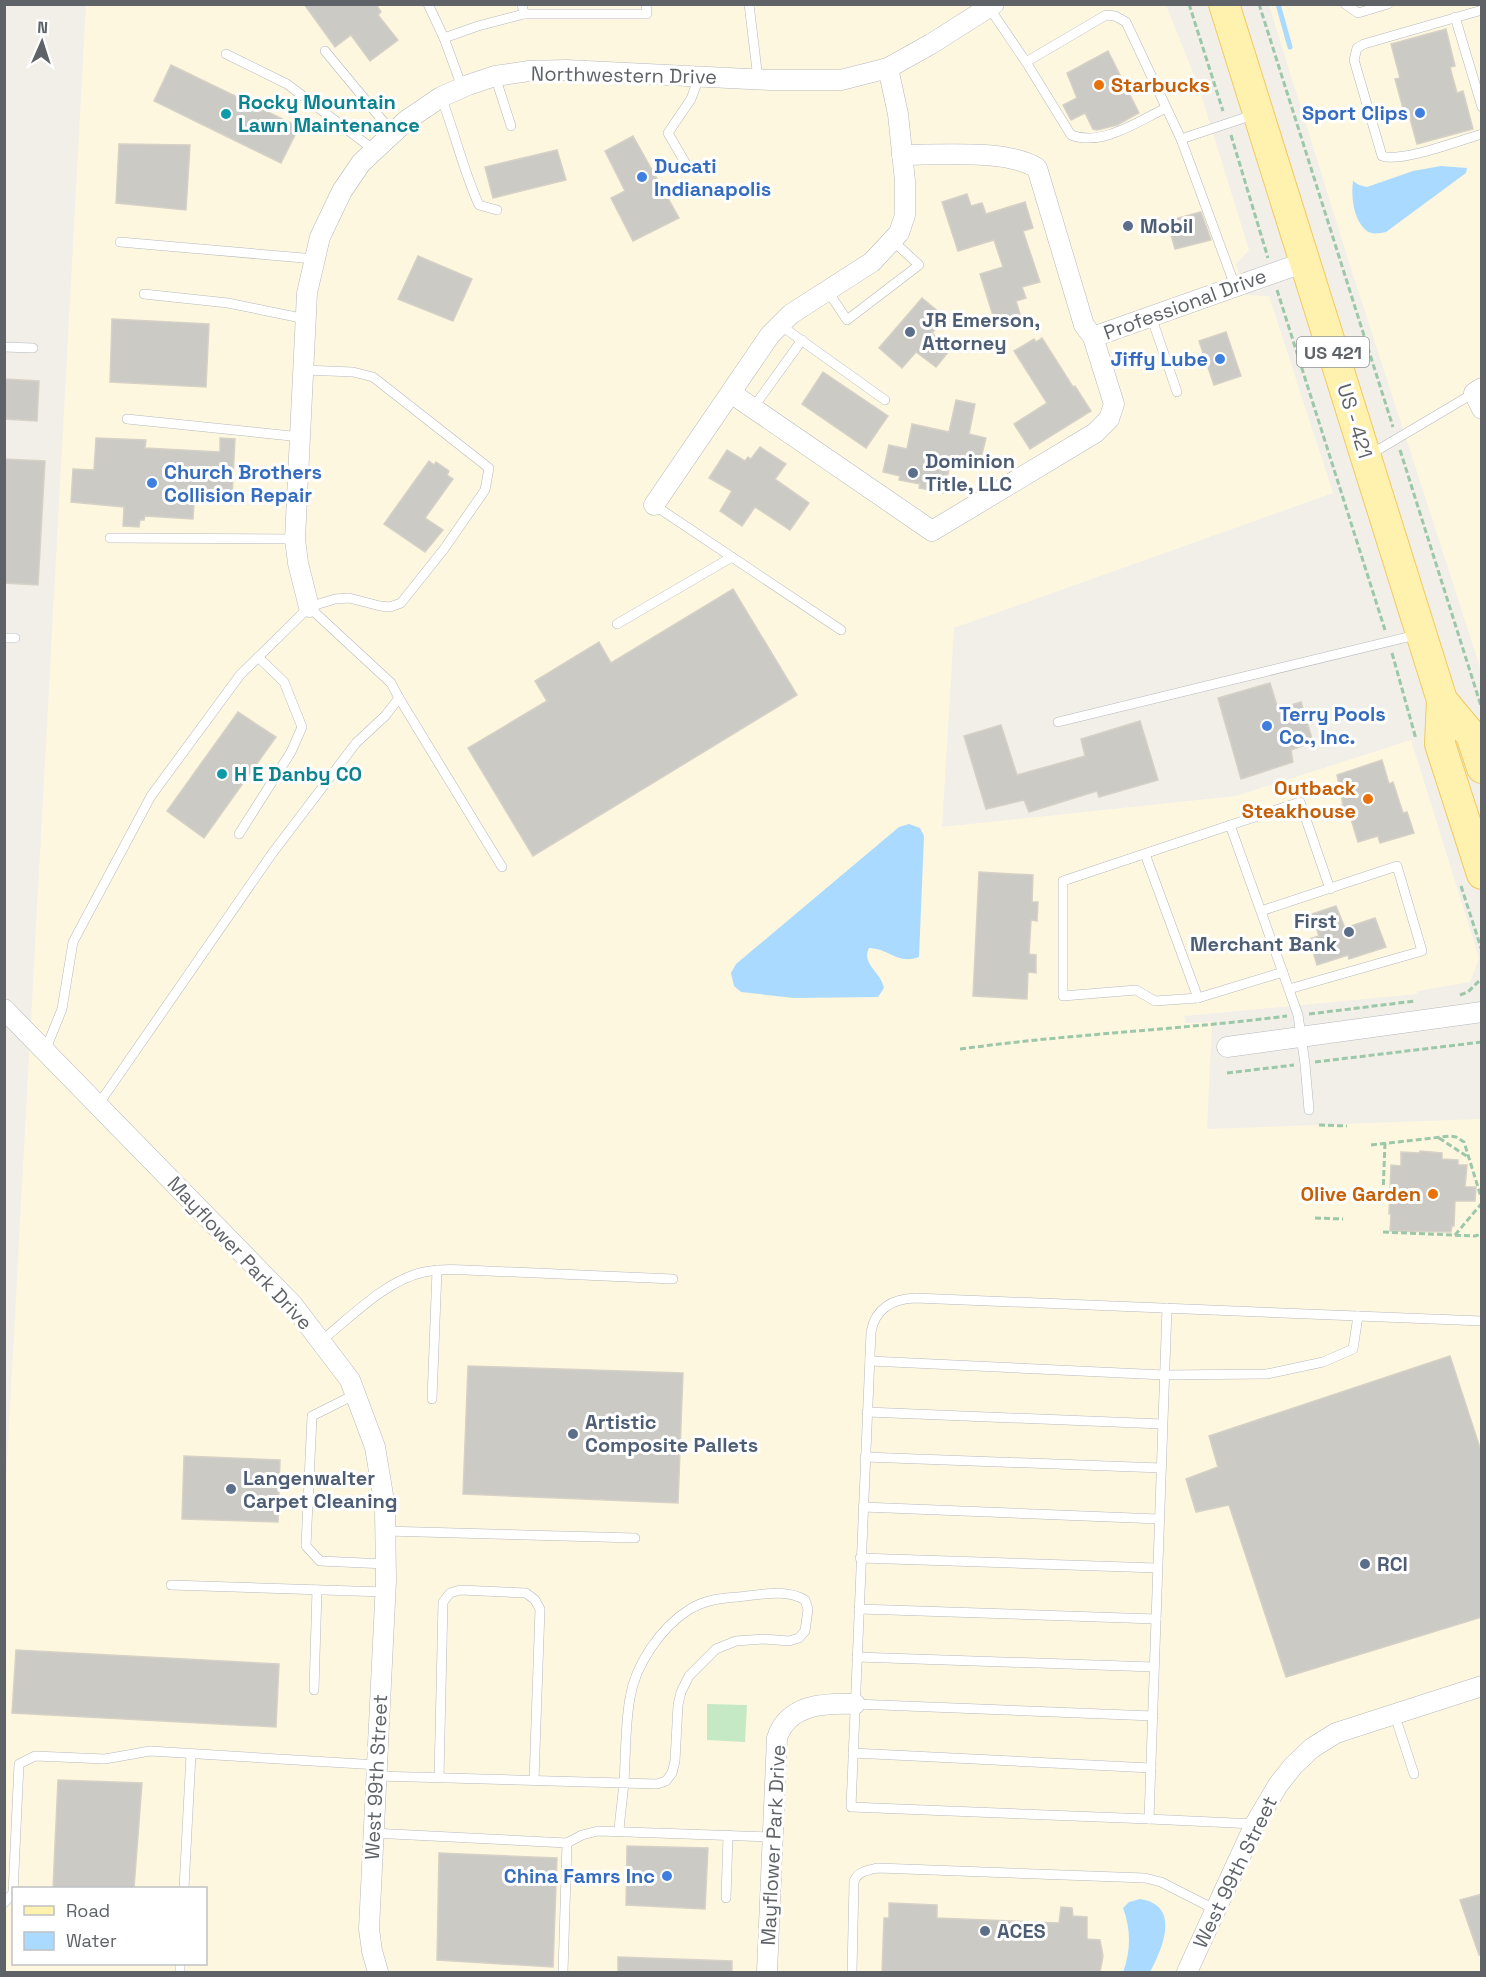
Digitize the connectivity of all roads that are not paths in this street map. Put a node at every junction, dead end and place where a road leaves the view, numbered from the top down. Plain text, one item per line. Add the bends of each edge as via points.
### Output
1 (428, 4) edge
2 (646, 4) edge
3 (749, 4) edge
4 (1224, 4) edge
5 (1345, 4) edge
6 (1388, 4) edge
7 (990, 6) edge
8 (523, 9) edge
9 (567, 9) edge
10 (1482, 10) edge
11 (1455, 17) junction
12 (444, 38) junction
13 (325, 51) dead end
14 (226, 54) dead end
15 (1026, 62) junction
16 (888, 68) junction
17 (700, 75) junction
18 (495, 76) junction
19 (758, 79) junction
20 (462, 87) junction
21 (441, 97) junction
22 (1482, 107) edge
23 (1166, 108) junction
24 (1258, 114) junction
25 (511, 126) dead end
26 (392, 132) junction
27 (1482, 134) edge
28 (1181, 140) junction
29 (374, 150) junction
30 (902, 155) junction
31 (686, 164) dead end
32 (497, 210) dead end
33 (892, 240) junction
34 (120, 242) dead end
35 (315, 259) junction
36 (1305, 262) junction
37 (1235, 286) junction
38 (827, 290) junction
39 (144, 294) dead end
40 (1151, 316) junction
41 (306, 319) junction
42 (780, 325) junction
43 (1093, 337) junction
44 (802, 340) junction
45 (4, 346) edge
46 (33, 348) dead end
47 (304, 370) junction
48 (1177, 392) dead end
49 (731, 393) junction
50 (1479, 396) edge
51 (885, 400) dead end
52 (753, 408) junction
53 (127, 420) dead end
54 (301, 437) junction
55 (1366, 457) junction
56 (654, 505) joint
57 (110, 538) dead end
58 (295, 539) junction
59 (732, 557) junction
60 (309, 607) junction
61 (617, 624) dead end
62 (841, 630) dead end
63 (1421, 633) junction
64 (4, 638) edge
65 (15, 638) dead end
66 (258, 657) junction
67 (399, 698) junction
68 (1442, 700) junction
69 (1058, 722) dead end
70 (1482, 768) edge
71 (1230, 825) junction
72 (240, 834) dead end
73 (1145, 854) junction
74 (502, 867) dead end
75 (1471, 879) edge
76 (1330, 889) junction
77 (1261, 911) junction
78 (1283, 972) junction
79 (1289, 989) junction
80 (1198, 998) junction
81 (4, 1008) edge
82 (1482, 1012) edge
83 (1302, 1038) junction
84 (1227, 1047) dead end
85 (45, 1050) junction
86 (98, 1105) junction
87 (1309, 1110) dead end
88 (436, 1270) junction
89 (674, 1279) dead end
90 (1167, 1308) junction
91 (1358, 1316) junction
92 (1482, 1321) edge
93 (321, 1341) junction
94 (870, 1361) junction
95 (1164, 1375) junction
96 (356, 1394) junction
97 (432, 1398) dead end
98 (867, 1412) junction
99 (1162, 1424) junction
100 (865, 1457) junction
101 (1161, 1468) junction
102 (864, 1507) junction
103 (1159, 1519) junction
104 (386, 1531) junction
105 (635, 1538) dead end
106 (860, 1558) junction
107 (1157, 1568) junction
108 (386, 1579) junction
109 (171, 1586) dead end
110 (317, 1590) junction
111 (859, 1609) junction
112 (1156, 1619) junction
113 (857, 1657) junction
114 (1154, 1667) junction
115 (1482, 1686) edge
116 (314, 1690) dead end
117 (855, 1704) junction
118 (1394, 1713) junction
119 (1153, 1716) junction
120 (853, 1753) junction
121 (191, 1754) junction
122 (1151, 1768) junction
123 (377, 1771) junction
124 (1414, 1774) dead end
125 (439, 1777) junction
126 (534, 1780) junction
127 (624, 1783) junction
128 (1149, 1819) junction
129 (1255, 1824) junction
130 (619, 1831) junction
131 (372, 1833) junction
132 (728, 1835) junction
133 (772, 1837) junction
134 (567, 1843) junction
135 (13, 1887) edge
136 (184, 1887) edge
137 (726, 1898) dead end
138 (1216, 1910) junction
139 (376, 1971) edge
140 (563, 1972) edge
141 (767, 1972) edge
142 (852, 1972) edge
143 (1187, 1972) edge

1 - 12 lane
2 - 9 lane via 647,14
3 - 19 lane
4 - 24 main road, US - 421 / US 421
5 - 6 lane via 1358,13
7 - 15 lane
7 - 16 street, Northwestern Drive
8 - 9 lane
8 - 12 lane
10 - 11 lane
11 - 22 lane
11 - 27 lane via 1364,44 1357,48 1354,60 1383,156 1404,156
12 - 20 lane
13 - 26 lane
14 - 29 lane via 287,84
15 - 23 lane via 1071,135 1079,138 1101,138
15 - 23 lane via 1106,15 1115,16 1126,22
16 - 19 street, Northwestern Drive via 841,80
16 - 30 street
17 - 18 street, Northwestern Drive via 566,70
17 - 19 street, Northwestern Drive
17 - 31 lane via 691,99 668,133
18 - 20 street, Northwestern Drive
18 - 25 lane
20 - 21 street, Northwestern Drive
21 - 26 street, Northwestern Drive
21 - 32 lane via 479,205
23 - 28 lane
24 - 28 lane
24 - 36 main road, US - 421 / US 421
26 - 29 street, Northwestern Drive
28 - 37 lane
29 - 35 street, Northwestern Drive via 361,163 330,212
30 - 33 street via 905,215
30 - 43 street, Professional Drive via 1006,156 1037,168 1083,325
33 - 38 street via 872,262
33 - 38 lane via 919,265 847,320
34 - 35 lane
35 - 41 street, Northwestern Drive
36 - 37 street, Professional Drive
36 - 55 main road, US - 421 / US 421
37 - 40 street, Professional Drive
38 - 42 street
39 - 41 lane via 228,303
40 - 43 street, Professional Drive
40 - 48 lane
41 - 47 street, Northwestern Drive
42 - 44 lane
42 - 49 street
43 - 52 street via 1114,404 1109,419 1095,433 932,531
44 - 51 lane
44 - 52 lane
45 - 46 lane
47 - 54 street, Northwestern Drive
47 - 60 lane via 373,376 489,468 484,490 401,603 390,607 349,598
49 - 52 street
49 - 56 street
50 - 55 lane
53 - 54 lane
54 - 58 street, Northwestern Drive
55 - 63 main road, US - 421 / US 421
56 - 59 lane
57 - 58 lane
58 - 60 street, Northwestern Drive
59 - 61 lane
59 - 62 lane
60 - 66 lane
60 - 67 lane via 391,682
63 - 68 main road, US - 421 / US 421
63 - 69 lane
64 - 65 lane
66 - 72 lane via 284,682 302,727 291,753
66 - 85 lane via 240,675 151,796 73,942 62,1009
67 - 74 lane
67 - 86 lane via 356,743 277,847
68 - 70 main road, US - 421 / US 421 via 1471,735
68 - 75 main road, US - 421 / US 421 via 1440,744
71 - 73 lane
71 - 76 lane via 1300,802
71 - 77 lane
73 - 80 lane
73 - 80 lane via 1063,881 1063,996 1136,990 1155,1001
76 - 77 lane
76 - 79 lane via 1397,866 1422,951
77 - 78 lane
78 - 79 lane
78 - 80 lane
79 - 83 lane
81 - 85 street, Mayflower Park Drive
82 - 83 street
83 - 84 street
83 - 87 lane
85 - 86 street, Mayflower Park Drive
86 - 93 street, Mayflower Park Drive via 293,1305
88 - 89 lane
88 - 93 lane via 393,1284
88 - 97 lane
90 - 91 lane
90 - 94 lane via 906,1298 886,1306 874,1318
90 - 95 lane
91 - 92 lane
91 - 95 lane via 1353,1349 1323,1362 1268,1374
93 - 96 street, Mayflower Park Drive
94 - 95 lane
94 - 98 lane
95 - 99 lane
96 - 104 street, Mayflower Park Drive via 375,1448 386,1507
96 - 108 lane via 312,1416 306,1546 320,1561
98 - 99 lane
98 - 100 lane
99 - 101 lane
100 - 101 lane
100 - 102 lane
101 - 103 lane
102 - 103 lane
102 - 106 lane
103 - 107 lane
104 - 105 lane
104 - 108 street, Mayflower Park Drive
106 - 107 lane
106 - 111 lane
107 - 112 lane
108 - 110 lane
108 - 123 street, West 99th Street
109 - 110 lane
110 - 116 lane
111 - 112 lane
111 - 113 lane
112 - 114 lane
113 - 114 lane
113 - 117 lane
114 - 119 lane
115 - 118 street, West 99th Street
117 - 119 lane
117 - 120 lane
117 - 133 street, Mayflower Park Drive via 807,1707 781,1727 776,1750
118 - 124 lane
118 - 129 street, West 99th Street via 1336,1733 1312,1748 1278,1785
119 - 122 lane
120 - 122 lane
120 - 128 lane via 851,1807
121 - 123 lane
121 - 135 lane via 150,1751 105,1759 35,1756 19,1764
121 - 136 lane
122 - 128 lane
123 - 125 lane
123 - 131 street, West 99th Street
125 - 126 lane
125 - 126 lane via 443,1602 450,1593 460,1590 526,1593 536,1599 540,1609
126 - 127 lane
127 - 127 lane via 657,1784 672,1773 681,1692 699,1665 716,1649 736,1641 799,1638 805,1631 805,1600 789,1593 714,1599 690,1609 674,1622 636,1676 630,1697
127 - 130 lane
128 - 129 lane
129 - 138 street, West 99th Street
130 - 132 lane
130 - 134 lane via 598,1831
131 - 134 lane
131 - 139 street, West 99th Street via 369,1929
132 - 133 lane
132 - 137 lane
133 - 141 street, Mayflower Park Drive
134 - 140 lane
138 - 142 lane via 1145,1878 871,1869 854,1882
138 - 143 street, West 99th Street

